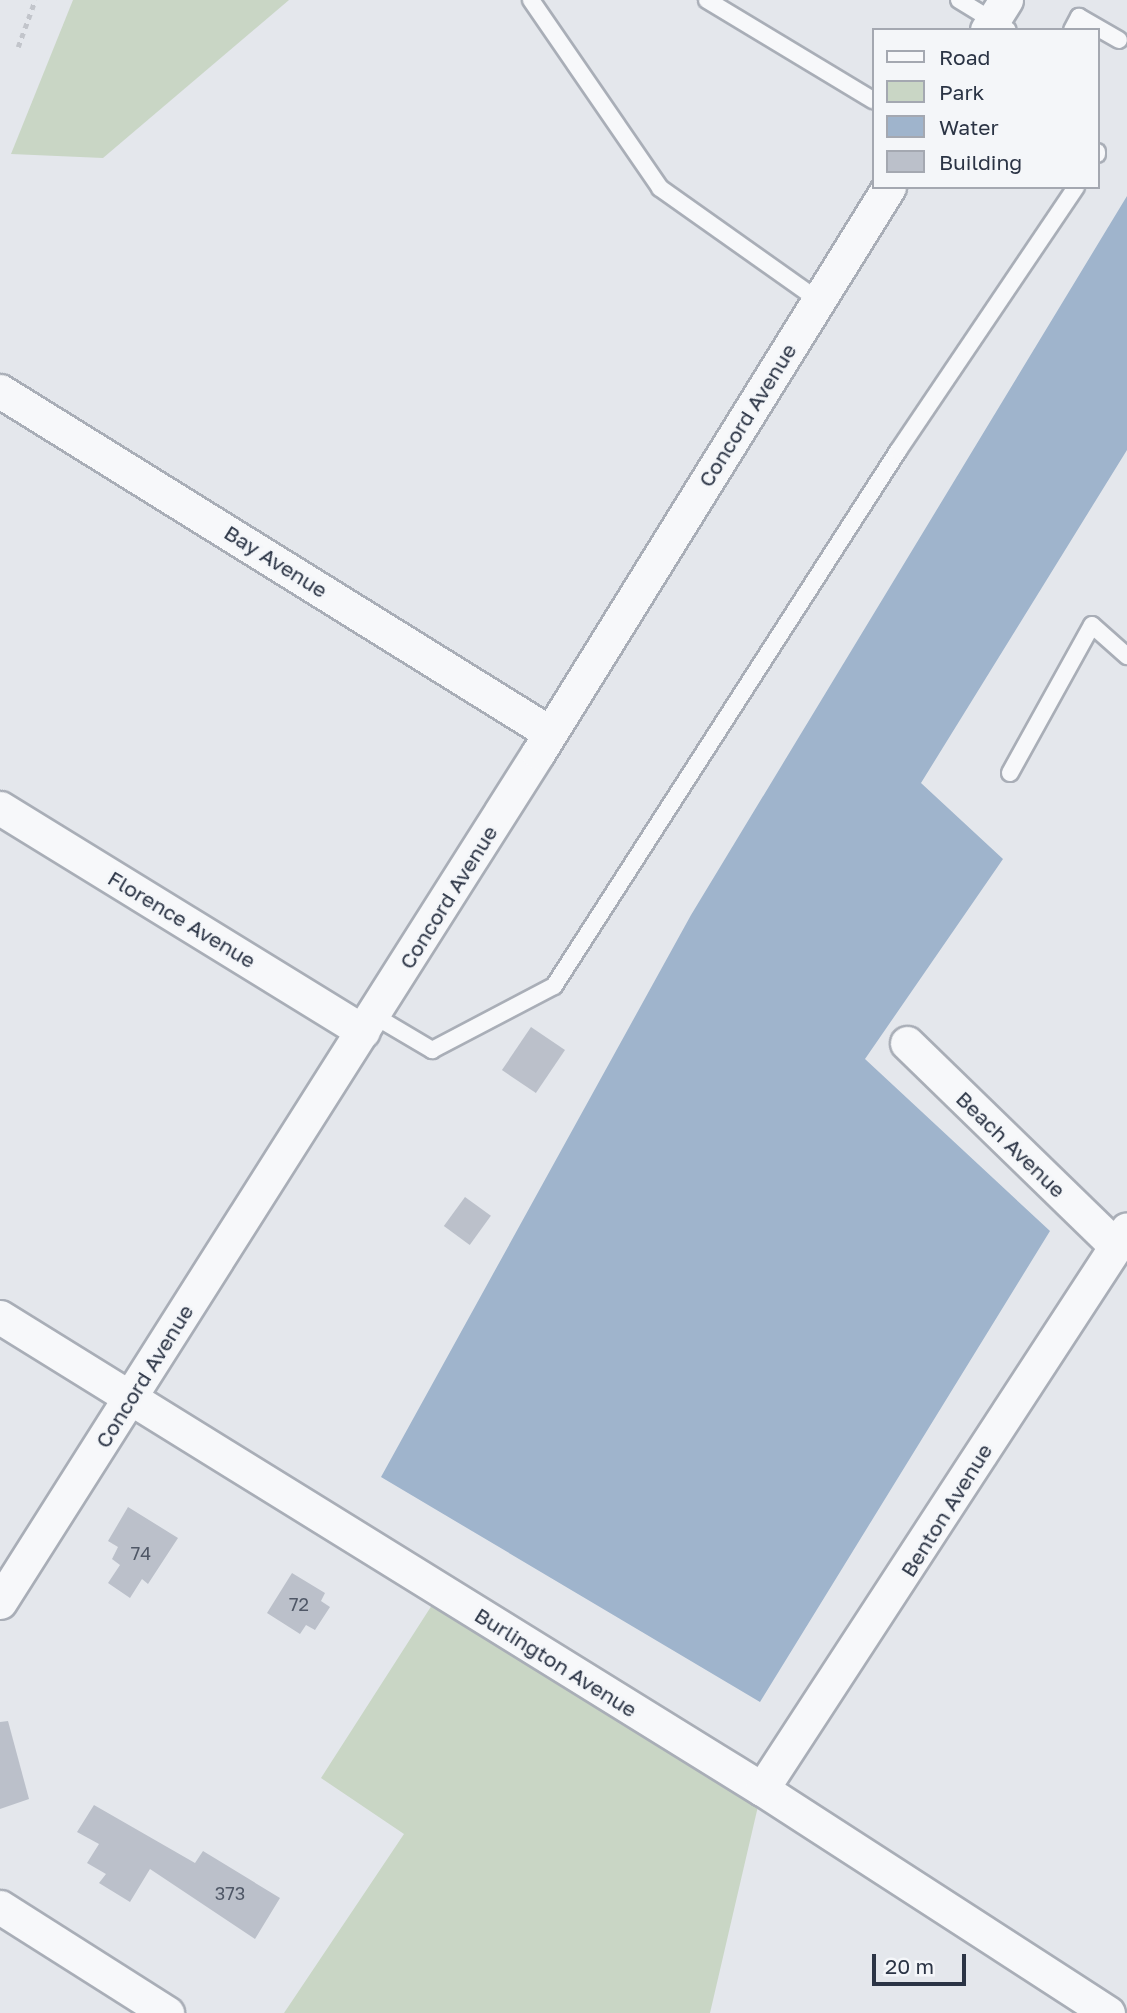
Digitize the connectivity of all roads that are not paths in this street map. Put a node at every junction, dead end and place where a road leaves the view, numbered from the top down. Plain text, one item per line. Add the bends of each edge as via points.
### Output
1 (552, 0) edge
2 (707, 0) edge
3 (959, 0) edge
4 (534, 5) edge
5 (999, 20) edge
6 (1073, 28) edge
7 (1098, 28) edge
8 (1099, 28) edge
9 (1119, 40) dead end
10 (872, 99) edge
11 (888, 189) edge
12 (1075, 189) edge
13 (818, 300) junction
14 (0, 391) edge
15 (1127, 656) edge
16 (550, 733) junction
17 (1010, 773) dead end
18 (0, 808) edge
19 (368, 1023) junction
20 (907, 1043) dead end
21 (1121, 1238) edge
22 (0, 1317) edge
23 (130, 1397) junction
24 (0, 1602) edge
25 (762, 1789) junction
26 (0, 1907) edge
27 (167, 2013) edge
28 (1108, 2013) edge

1 - 4 lane
2 - 10 lane
3 - 5 lane
4 - 13 lane via 660,188
6 - 7 lane via 1079,17
8 - 9 lane
11 - 13 street, Concord Avenue
12 - 19 lane via 898,451 554,986 432,1050
13 - 16 street, Concord Avenue
14 - 16 street, Bay Avenue
15 - 17 lane via 1092,625
16 - 19 street, Concord Avenue
18 - 19 street, Florence Avenue
19 - 23 street, Concord Avenue
20 - 21 street, Beach Avenue
21 - 25 street, Benton Avenue via 853,1657
22 - 23 street, Burlington Avenue
23 - 24 street, Concord Avenue
23 - 25 street, Burlington Avenue
25 - 28 street, Burlington Avenue
26 - 27 street

